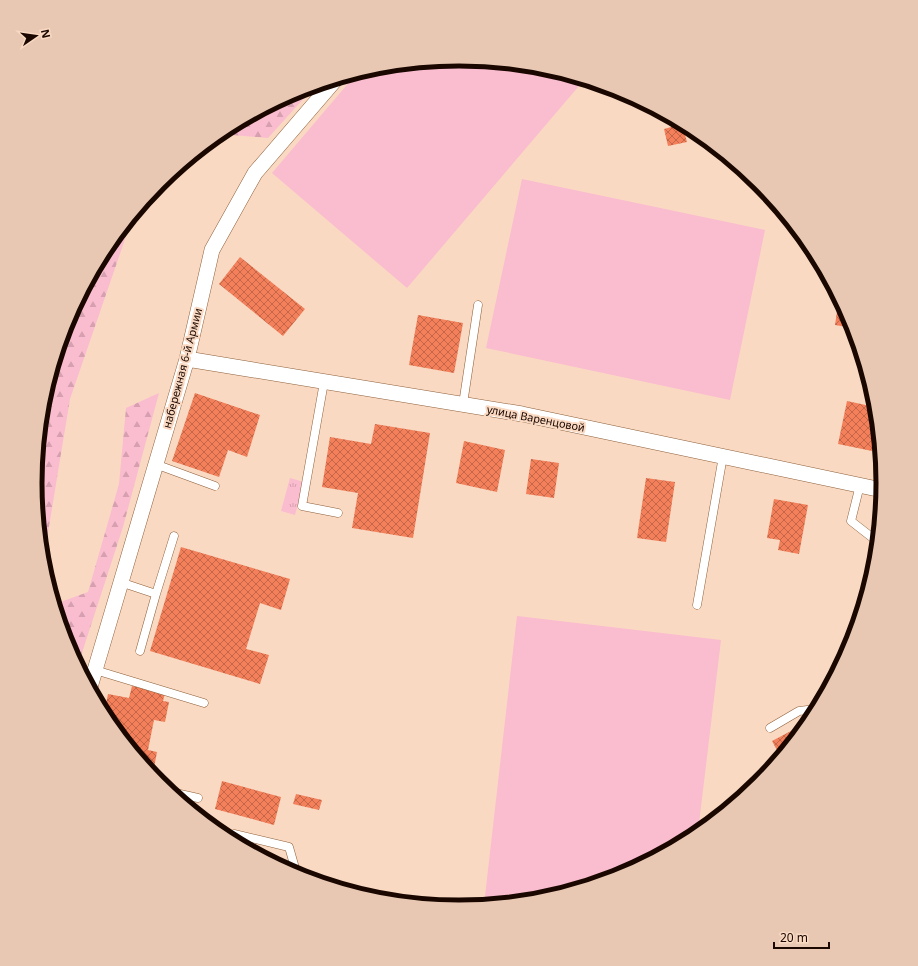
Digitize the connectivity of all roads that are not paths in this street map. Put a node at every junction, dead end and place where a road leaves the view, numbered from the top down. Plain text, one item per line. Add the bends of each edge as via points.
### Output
1 (329, 87) edge
2 (478, 305) dead end
3 (187, 359) junction
4 (324, 382) junction
5 (463, 404) junction
6 (723, 456) junction
7 (155, 464) junction
8 (860, 485) junction
9 (215, 486) dead end
10 (876, 489) edge
11 (338, 513) dead end
12 (174, 536) dead end
13 (872, 537) edge
14 (120, 582) junction
15 (156, 594) junction
16 (697, 605) dead end
17 (140, 651) dead end
18 (95, 670) junction
19 (92, 680) edge
20 (204, 703) dead end
21 (809, 710) edge
22 (770, 728) dead end
23 (181, 794) edge
24 (198, 798) dead end
25 (234, 834) dead end
26 (294, 866) edge

1 - 3 street, набережная 6-й Армии via 255,173 212,250
2 - 5 lane
3 - 4 street, улица Варенцовой
3 - 7 street, набережная 6-й Армии
4 - 5 street, улица Варенцовой
4 - 11 lane via 302,506
5 - 6 street, улица Варенцовой
6 - 8 street, улица Варенцовой
6 - 16 lane
7 - 9 lane
7 - 14 street, набережная 6-й Армии
8 - 10 street, улица Варенцовой
8 - 13 lane via 851,521
12 - 15 lane
14 - 15 lane
14 - 18 street, набережная 6-й Армии
15 - 17 lane
18 - 19 street, набережная 6-й Армии
18 - 20 lane
21 - 22 lane via 799,711
23 - 24 lane
25 - 26 lane via 289,847

